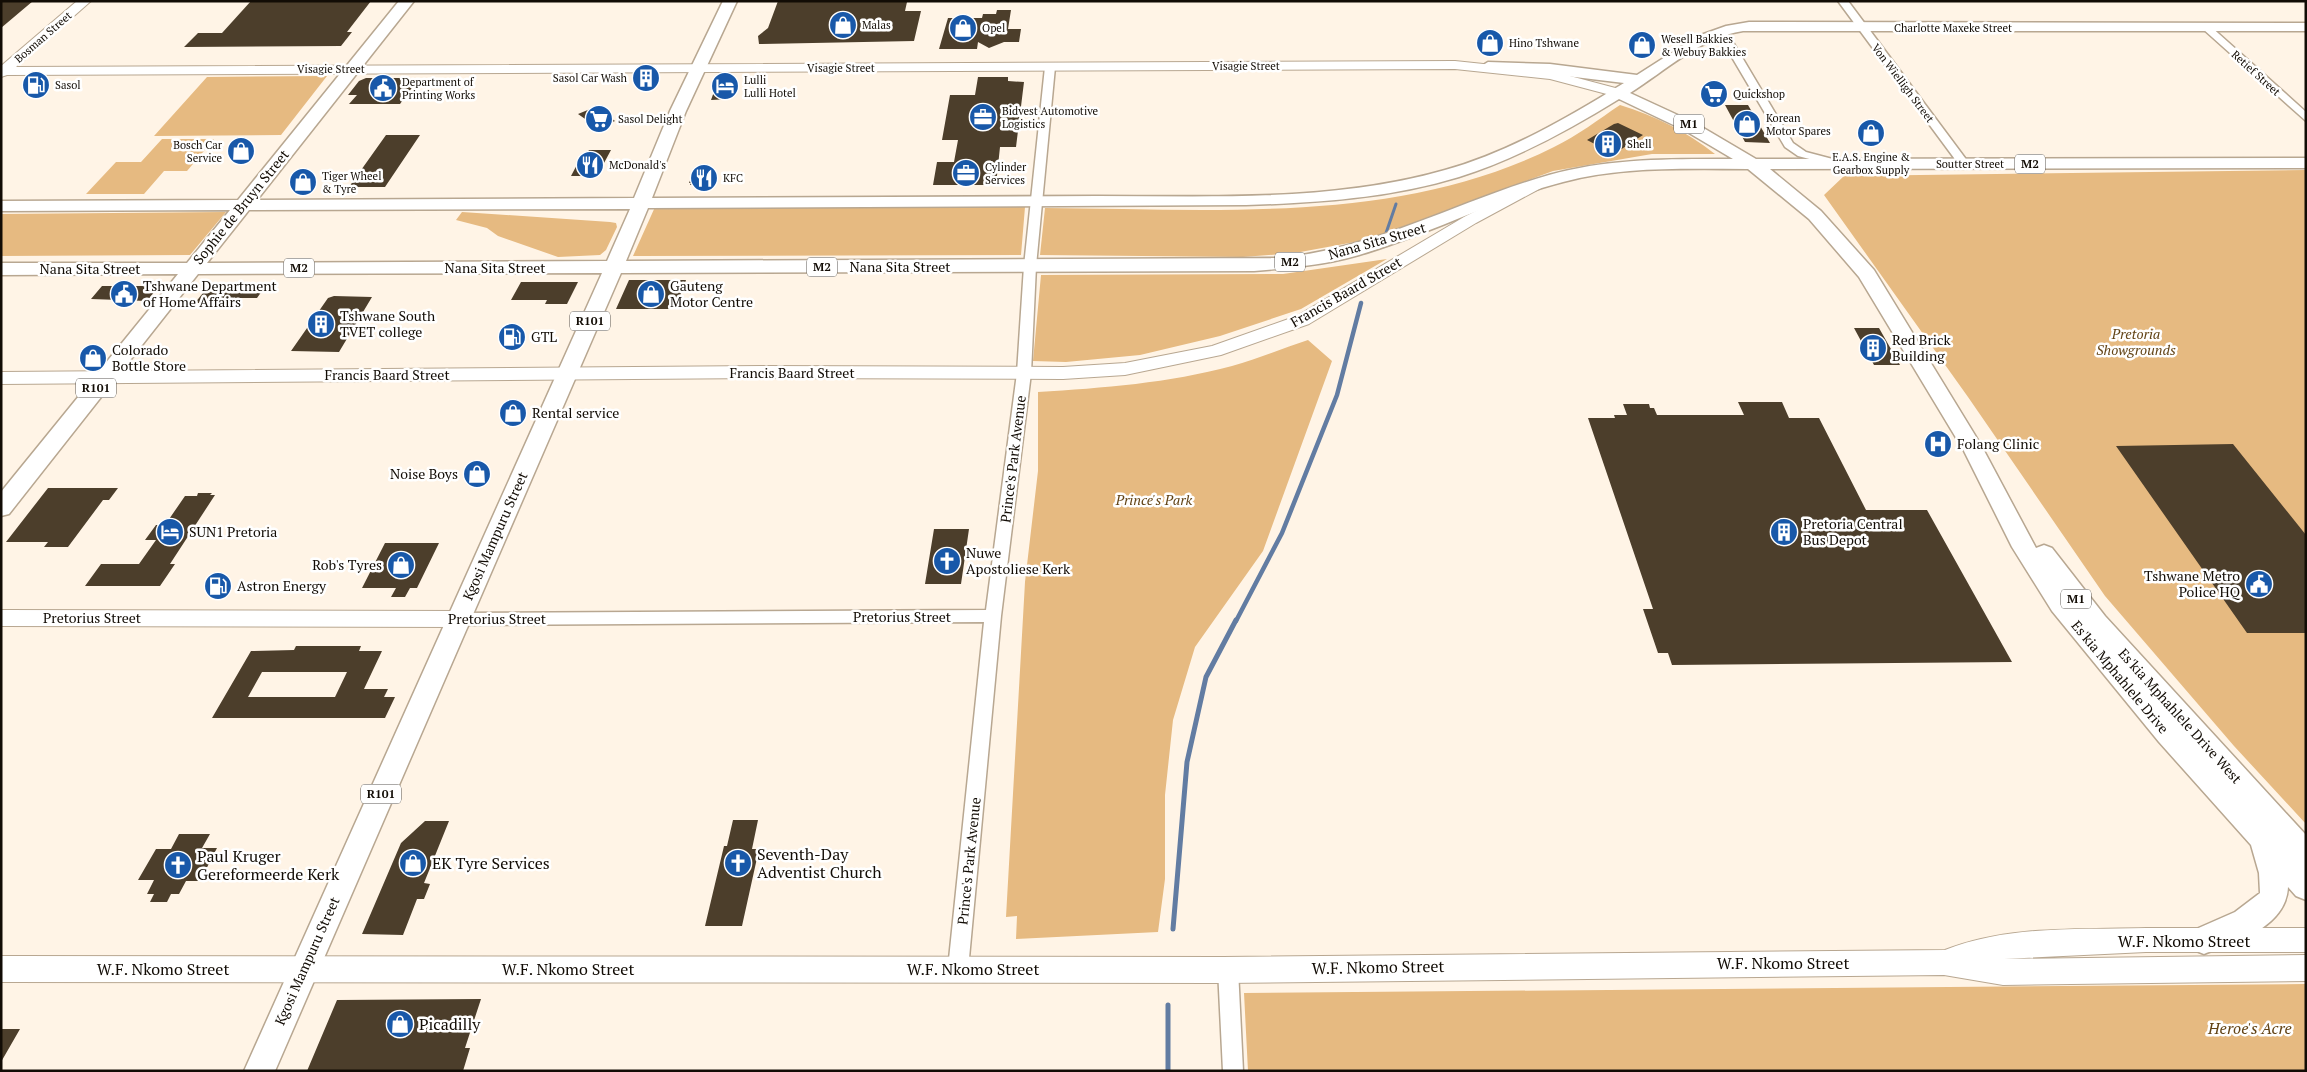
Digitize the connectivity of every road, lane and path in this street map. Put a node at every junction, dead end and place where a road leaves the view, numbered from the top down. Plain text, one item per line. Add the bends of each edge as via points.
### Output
1 (85, 1) edge
2 (407, 1) edge
3 (730, 1) edge
4 (1843, 1) edge
5 (2206, 27) junction
6 (2306, 27) edge
7 (1862, 28) junction
8 (1722, 32) junction
9 (1050, 67) junction
10 (1488, 67) junction
11 (351, 68) junction
12 (698, 69) junction
13 (2, 72) edge
14 (1640, 80) junction
15 (1618, 93) junction
16 (2306, 118) edge
17 (2306, 163) edge
18 (1844, 164) junction
19 (1884, 164) junction
20 (1964, 164) junction
21 (1754, 165) junction
22 (1538, 184) junction
23 (1036, 202) junction
24 (640, 203) junction
25 (412, 204) junction
26 (244, 205) junction
27 (1, 206) edge
28 (1834, 232) junction
29 (630, 233) junction
30 (1030, 266) junction
31 (192, 268) junction
32 (614, 268) junction
33 (1, 269) edge
34 (1024, 373) junction
35 (566, 374) junction
36 (1, 378) edge
37 (104, 378) junction
38 (1974, 450) junction
39 (1, 508) edge
40 (993, 616) junction
41 (1, 618) edge
42 (458, 619) junction
43 (2263, 840) junction
44 (2306, 855) edge
45 (2306, 887) edge
46 (2204, 940) junction
47 (2306, 940) edge
48 (1944, 962) junction
49 (2306, 968) edge
50 (1, 969) edge
51 (304, 969) junction
52 (958, 969) junction
53 (1225, 970) junction
54 (259, 1071) edge
55 (1233, 1071) edge

1 - 13 street, Bosman Street
2 - 11 main road, Sophie de Bruyn Street / R101
3 - 12 main road, Kgosi Mampuru Street / R101
4 - 7 street, Von Wielligh Street
5 - 6 main road, Charlotte Maxeke Street
5 - 7 main road, Charlotte Maxeke Street
5 - 16 street, Retief Street
7 - 8 main road, Charlotte Maxeke Street via 1745,27
7 - 20 street, Von Wielligh Street
8 - 14 main road, Charlotte Maxeke Street via 1672,58
8 - 18 street via 1790,145 1802,154
9 - 10 street, Visagie Street
9 - 12 street, Visagie Street
9 - 23 street, Prince's Park Avenue
10 - 14 main road via 1558,70
10 - 15 street, Visagie Street via 1551,75
11 - 12 street, Visagie Street
11 - 13 street, Visagie Street
11 - 26 main road, Sophie de Bruyn Street / R101
12 - 24 main road, Kgosi Mampuru Street / R101
14 - 15 main road, Charlotte Maxeke Street
15 - 21 main road, Es'kia Mphahlele Drive / M1 via 1692,126
15 - 23 main road via 1532,142 1492,160 1386,189 1286,199
17 - 20 main road, Soutter Street / M2
18 - 19 main road, Soutter Street / M2
18 - 21 main road, Soutter Street / M2
19 - 20 main road, Soutter Street / M2
19 - 28 main road via 1827,169 1816,173 1807,183 1806,195
21 - 22 main road, Nana Sita Street / M2 via 1620,166
21 - 28 main road, Es'kia Mphahlele Drive / M1
22 - 30 main road, Nana Sita Street / M2 via 1438,223 1350,252 1319,258 1254,265
22 - 34 street, Francis Baard Street via 1470,220 1312,315 1277,331 1162,364 1099,372
23 - 24 main road
23 - 30 street, Prince's Park Avenue
24 - 25 main road
24 - 29 main road, Kgosi Mampuru Street / R101
25 - 26 main road
25 - 29 main road via 614,217 627,222
26 - 27 main road
26 - 31 main road, Sophie de Bruyn Street / R101
28 - 38 main road, Es'kia Mphahlele Drive / M1 via 1867,274
29 - 32 main road, Kgosi Mampuru Street / R101
30 - 32 main road, Nana Sita Street / M2
30 - 34 street, Prince's Park Avenue
31 - 32 main road, Nana Sita Street / M2
31 - 33 main road, Nana Sita Street / M2
31 - 37 main road, Sophie de Bruyn Street / R101
32 - 35 main road, Kgosi Mampuru Street / R101
34 - 35 street, Francis Baard Street
34 - 40 street, Prince's Park Avenue
35 - 37 street, Francis Baard Street
35 - 42 main road, Kgosi Mampuru Street / R101
36 - 37 street, Francis Baard Street
37 - 39 main road, Sophie de Bruyn Street / R101
38 - 43 main road, Es'kia Mphahlele Drive / M1 via 2020,542 2060,604 2168,734
38 - 44 main road, Es'kia Mphahlele Drive West / M1 via 2078,600
40 - 42 street, Pretorius Street
40 - 52 street, Prince's Park Avenue
41 - 42 street, Pretorius Street
42 - 51 main road, Kgosi Mampuru Street / R101
43 - 45 main road, Es'kia Mphahlele Drive / M1
43 - 46 main road via 2273,883 2271,902 2240,925
46 - 47 street, W.F. Nkomo Street
46 - 48 street, W.F. Nkomo Street via 2051,943 1990,948
48 - 49 street, W.F. Nkomo Street via 2003,972
48 - 53 street, W.F. Nkomo Street
50 - 51 street, W.F. Nkomo Street
51 - 52 street, W.F. Nkomo Street
51 - 54 main road, Kgosi Mampuru Street / R101
52 - 53 street, W.F. Nkomo Street
53 - 55 street

